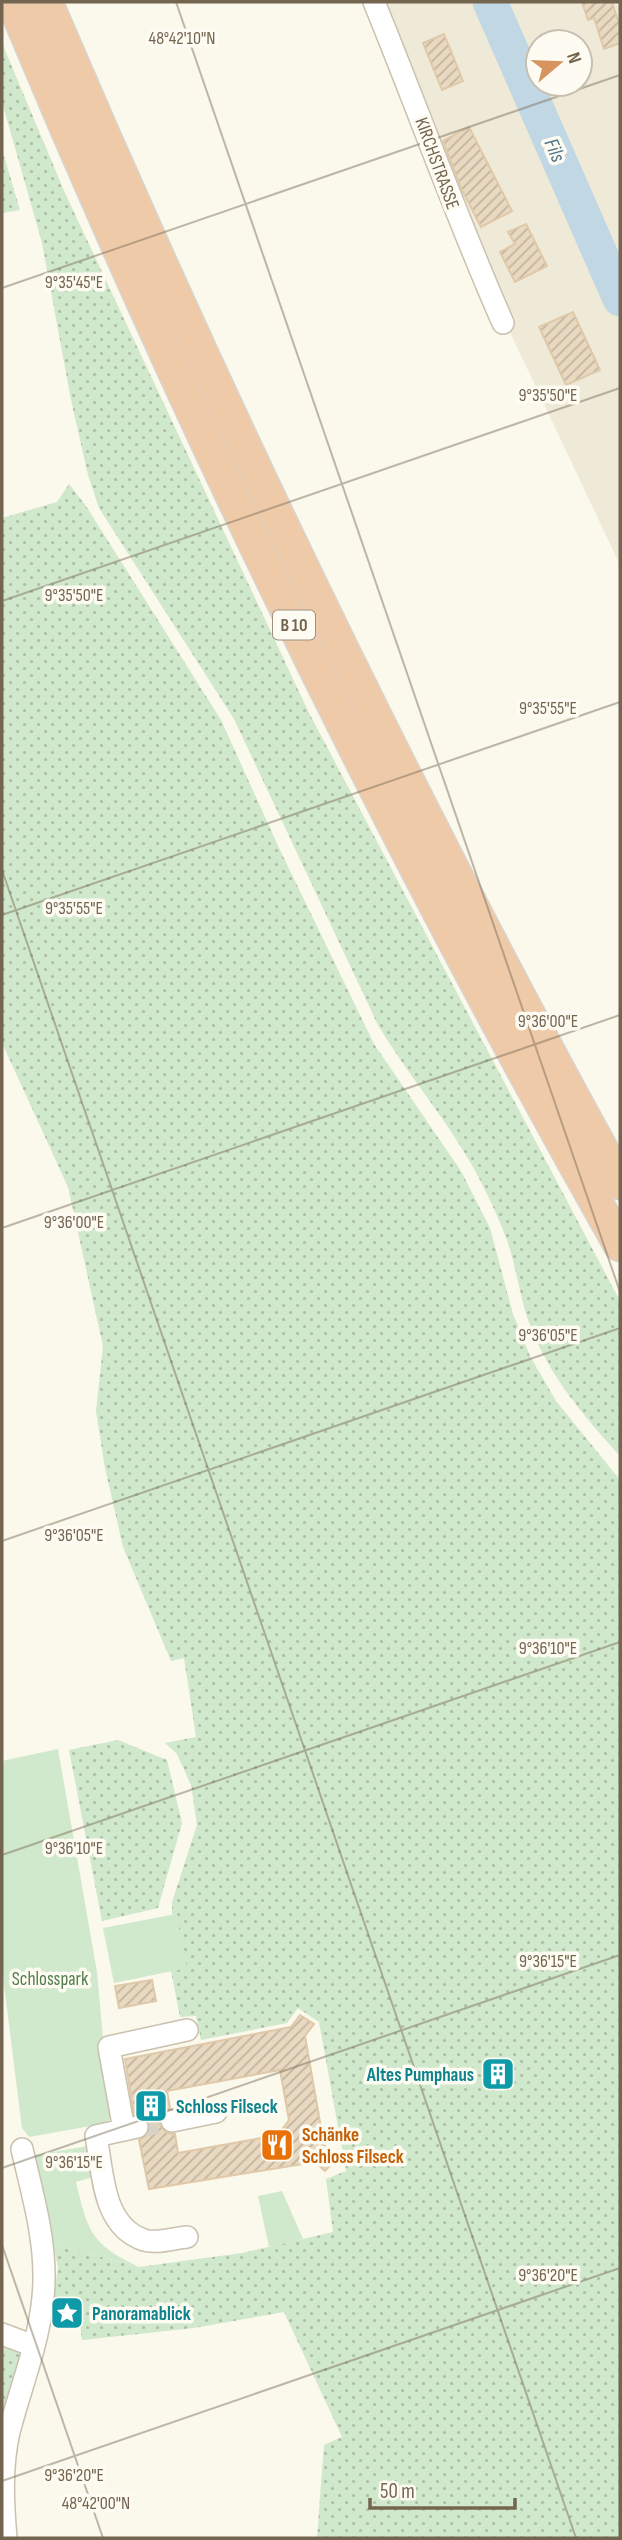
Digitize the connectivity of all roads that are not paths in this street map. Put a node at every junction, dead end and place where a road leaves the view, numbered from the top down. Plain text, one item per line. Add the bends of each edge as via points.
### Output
1 (13, 2) edge
2 (47, 2) edge
3 (374, 2) edge
4 (503, 323) dead end
5 (620, 1183) edge
6 (620, 1245) edge
7 (187, 2030) dead end
8 (216, 2112) dead end
9 (172, 2121) tunnel mouth
10 (22, 2149) dead end
11 (187, 2237) dead end
12 (2, 2334) edge
13 (34, 2346) junction
14 (5, 2433) edge
15 (6, 2538) edge

1 - 6 highway, B 10 via 80,163 291,620 437,908
2 - 5 highway, B 10 via 173,293 319,603 463,889
3 - 4 street, KIRCHSTRASSE
7 - 11 street via 109,2047 131,2128 96,2136 110,2211 126,2230 145,2241
8 - 9 street
10 - 13 street via 44,2243 44,2283
12 - 13 street
13 - 14 street
14 - 15 street via 2,2491

